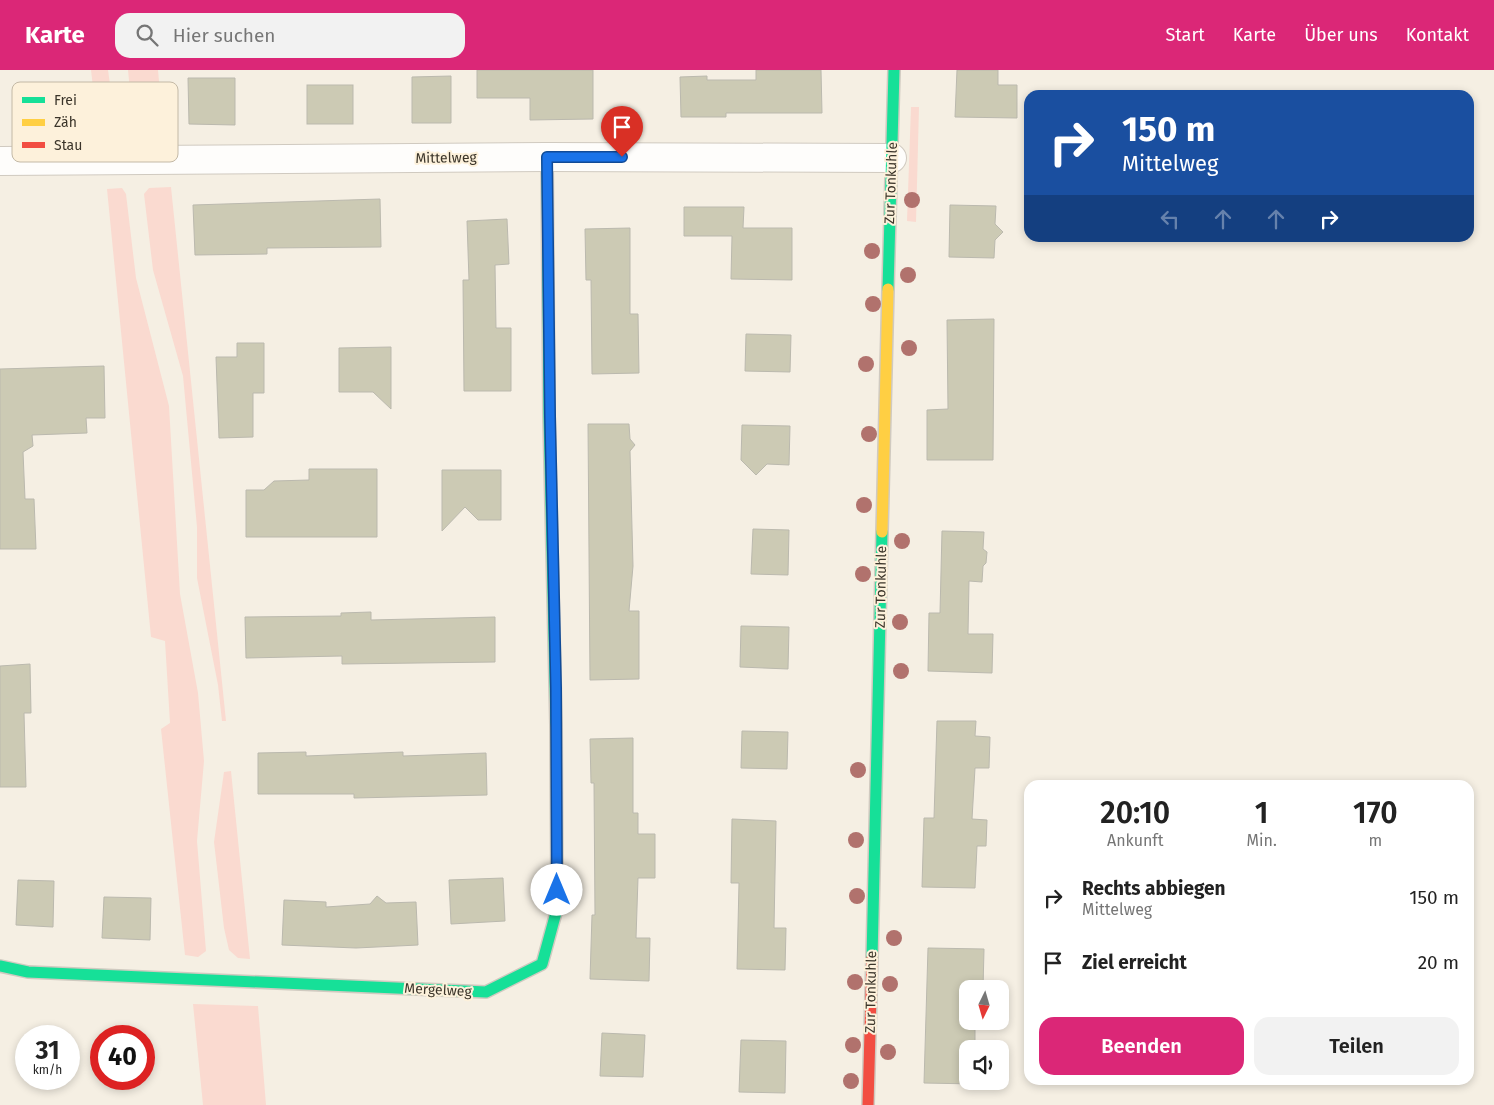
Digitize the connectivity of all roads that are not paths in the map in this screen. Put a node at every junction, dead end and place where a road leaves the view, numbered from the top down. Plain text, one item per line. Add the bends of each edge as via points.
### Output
1 (894, 70) edge
2 (547, 157) junction
3 (892, 158) junction
4 (178, 159) edge
5 (0, 966) edge
6 (868, 1105) edge

1 - 3 street, Zur Tonkuhle
2 - 3 street, Mittelweg
2 - 4 street, Mittelweg
2 - 5 street, Mergelweg via 557,909 542,964 486,992 28,972
3 - 6 street, Zur Tonkuhle

